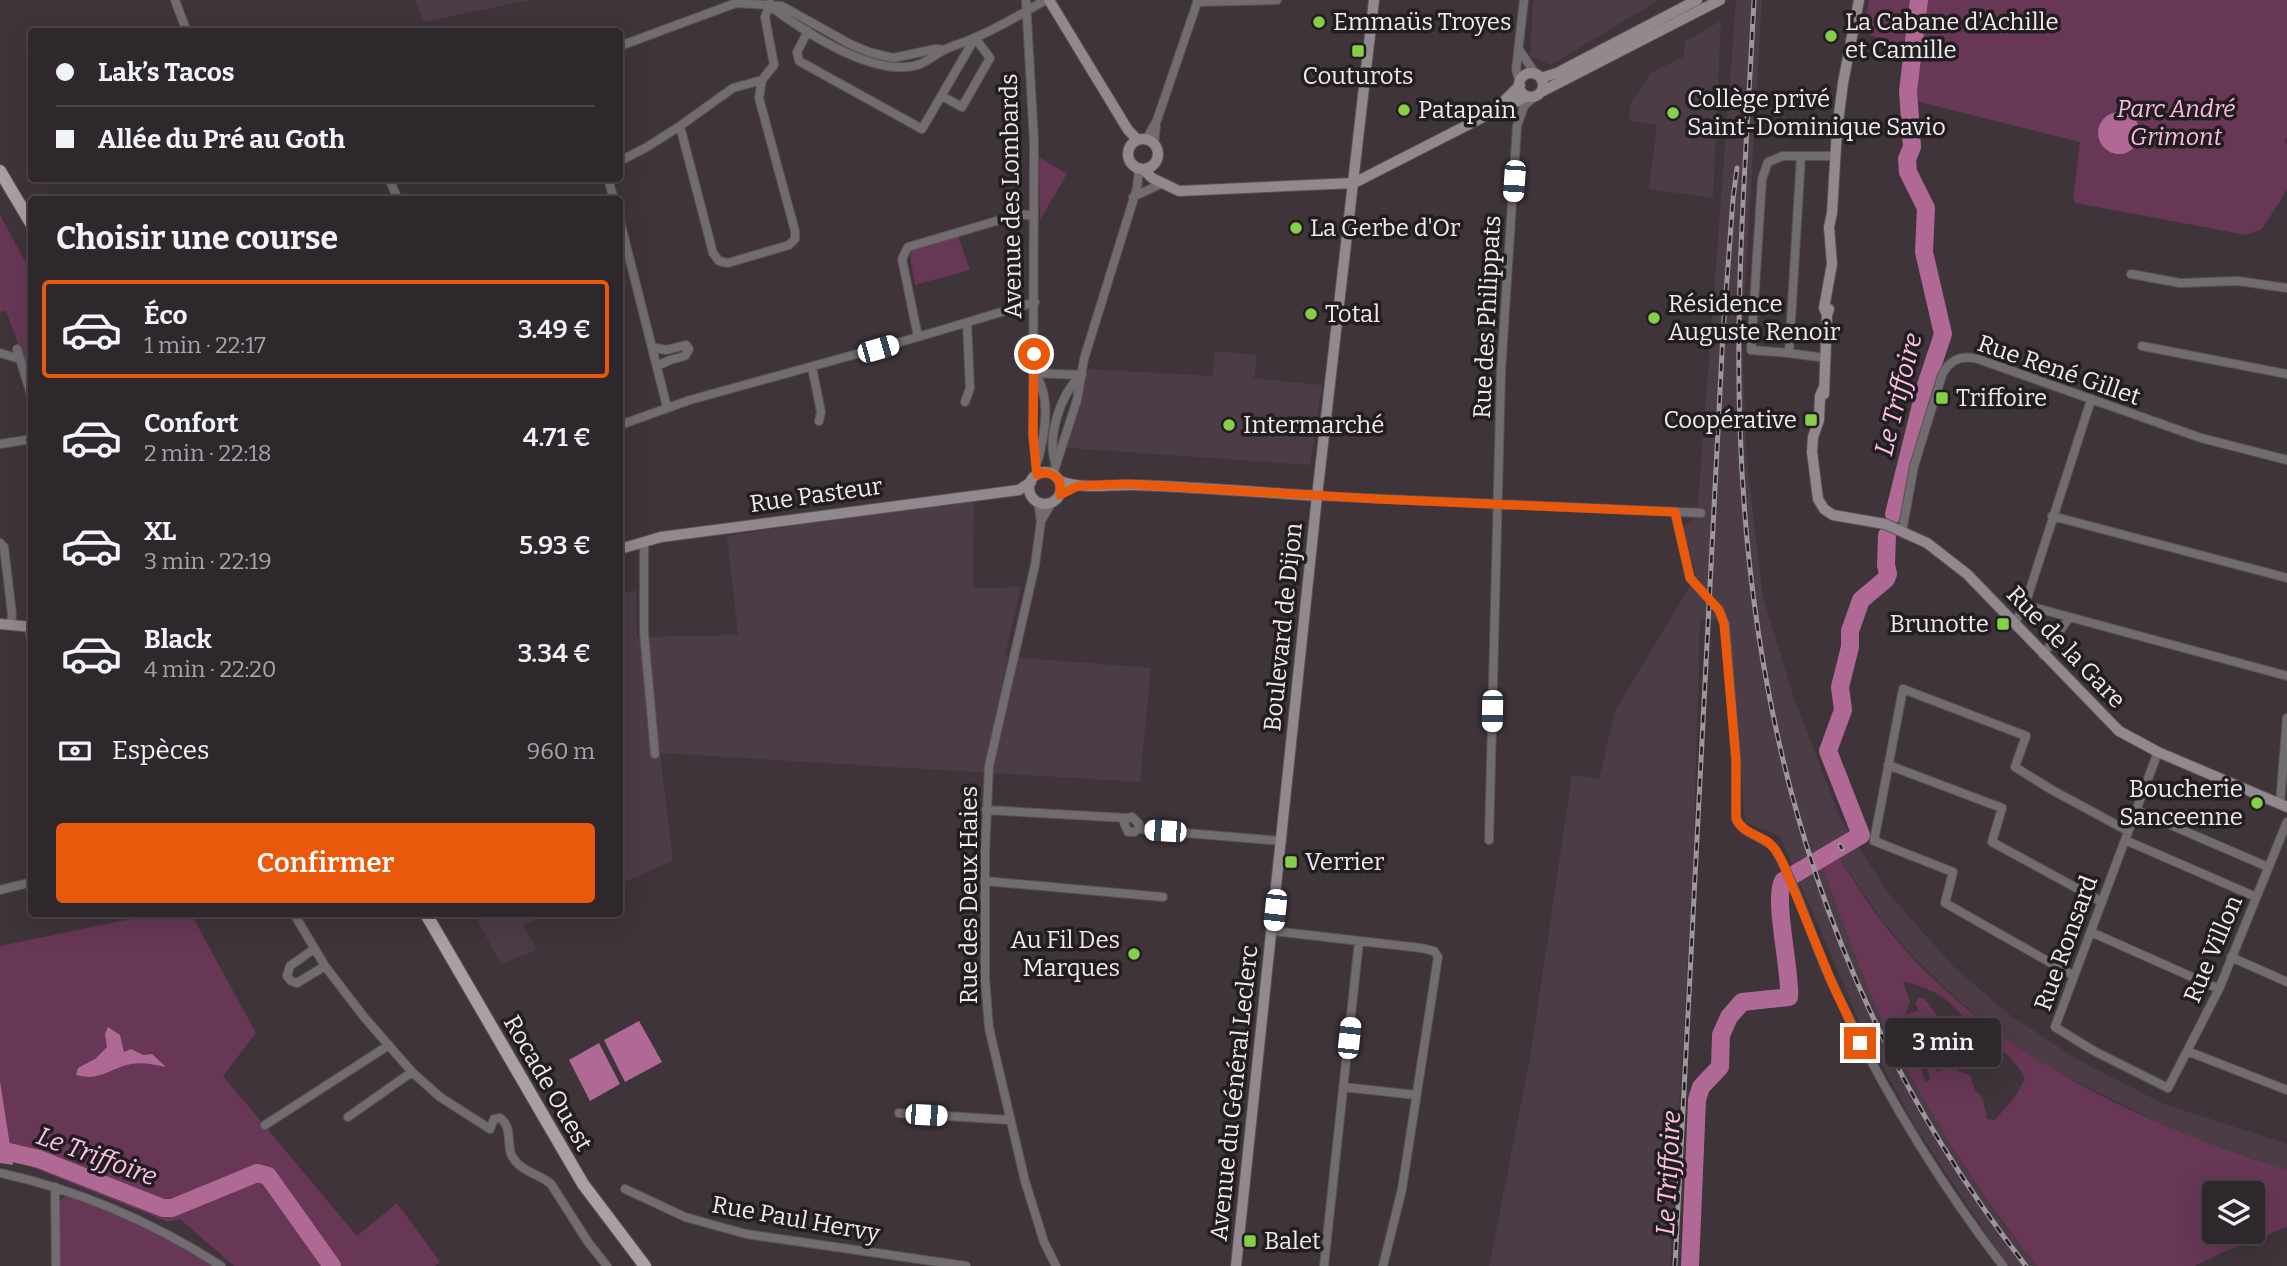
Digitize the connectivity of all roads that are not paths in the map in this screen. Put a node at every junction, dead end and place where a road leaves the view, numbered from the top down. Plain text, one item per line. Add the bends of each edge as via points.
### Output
1 (175, 0) edge
2 (1026, 0) edge
3 (1047, 0) edge
4 (1277, 0) edge
5 (1374, 0) edge
6 (1524, 0) edge
7 (1697, 0) edge
8 (1720, 0) edge
9 (1197, 1) edge
10 (1859, 1) edge
11 (770, 3) edge
12 (1026, 11) junction
13 (186, 28) edge
14 (808, 31) junction
15 (975, 38) junction
16 (623, 45) edge
17 (944, 50) junction
18 (1520, 51) junction
19 (1538, 76) junction
20 (762, 80) junction
21 (1520, 84) junction
22 (1535, 94) junction
23 (942, 96) junction
24 (1497, 111) junction
25 (1155, 123) junction
26 (1517, 126) junction
27 (680, 127) junction
28 (1128, 131) junction
29 (1142, 143) junction
30 (1801, 156) junction
31 (1836, 156) junction
32 (623, 159) edge
33 (1155, 163) junction
34 (1141, 169) junction
35 (0, 171) edge
36 (1354, 183) junction
37 (1167, 185) junction
38 (1133, 197) junction
39 (1034, 216) junction
40 (28, 218) edge
41 (623, 233) edge
42 (2131, 274) dead end
43 (2287, 288) edge
44 (1035, 302) junction
45 (967, 323) junction
46 (918, 337) junction
47 (2142, 346) dead end
48 (652, 347) junction
49 (17, 349) dead end
50 (0, 353) edge
51 (1790, 354) junction
52 (1825, 358) junction
53 (20, 359) junction
54 (657, 366) junction
55 (812, 367) junction
56 (1034, 373) junction
57 (2287, 374) edge
58 (1082, 375) junction
59 (28, 385) edge
60 (2091, 400) junction
61 (965, 402) dead end
62 (667, 407) junction
63 (820, 421) dead end
64 (623, 424) edge
65 (28, 440) edge
66 (0, 444) edge
67 (2287, 460) edge
68 (1035, 474) junction
69 (1056, 474) junction
70 (1078, 486) junction
71 (1019, 490) junction
72 (1317, 496) junction
73 (1035, 499) junction
74 (1056, 499) junction
75 (1497, 505) junction
76 (1675, 512) junction
77 (1702, 513) dead end
78 (2052, 516) junction
79 (1041, 521) junction
80 (1902, 531) junction
81 (644, 542) junction
82 (0, 543) edge
83 (623, 548) edge
84 (2287, 578) edge
85 (2025, 605) junction
86 (2069, 618) junction
87 (5, 624) edge
88 (2014, 624) junction
89 (28, 627) edge
90 (2043, 655) junction
91 (2287, 676) edge
92 (2287, 718) edge
93 (2158, 752) junction
94 (654, 754) dead end
95 (1888, 765) junction
96 (2283, 806) edge
97 (986, 810) junction
98 (2136, 810) junction
99 (2287, 822) edge
100 (2127, 835) junction
101 (1489, 840) dead end
102 (1282, 841) junction
103 (2268, 867) junction
104 (985, 881) junction
105 (28, 883) edge
106 (0, 890) edge
107 (1163, 897) dead end
108 (2256, 897) junction
109 (2102, 902) junction
110 (296, 917) edge
111 (428, 917) edge
112 (1273, 931) junction
113 (2091, 932) junction
114 (1359, 942) junction
115 (314, 949) junction
116 (2231, 957) junction
117 (325, 967) junction
118 (2074, 976) junction
119 (2287, 982) edge
120 (2219, 989) junction
121 (389, 1045) junction
122 (2187, 1051) junction
123 (412, 1072) junction
124 (1343, 1087) junction
125 (2168, 1088) joint
126 (2287, 1090) edge
127 (1416, 1096) junction
128 (899, 1113) dead end
129 (348, 1117) dead end
130 (1010, 1120) junction
131 (265, 1125) dead end
132 (0, 1173) edge
133 (55, 1187) junction
134 (625, 1189) dead end
135 (56, 1266) edge
136 (221, 1266) edge
137 (607, 1266) edge
138 (645, 1266) edge
139 (967, 1266) edge
140 (1056, 1266) edge
141 (1236, 1266) edge
142 (1324, 1266) edge
143 (1383, 1266) edge
144 (2003, 1266) edge

1 - 13 street
2 - 12 street, Avenue des Lombards
3 - 12 street
3 - 28 street
4 - 9 street
5 - 36 street, Boulevard de Dijon
6 - 18 street
7 - 19 street via 1552,76
8 - 22 street
9 - 25 street
10 - 31 street via 1843,83
11 - 14 street
11 - 16 street via 736,3
11 - 17 street via 881,55 893,58
11 - 20 street via 765,17 774,65
12 - 15 street
12 - 39 street, Avenue des Lombards
14 - 17 street via 866,63 885,67 927,63
14 - 23 street via 797,52 799,61 922,129
15 - 17 street
15 - 23 street
15 - 23 street via 990,58 962,107
18 - 19 street
18 - 21 street via 1516,70
19 - 21 street via 1525,74
19 - 22 street via 1543,85
20 - 27 street via 733,88
20 - 27 street via 759,98 795,231 789,245 728,263 719,261 713,253
21 - 22 street via 1522,92
21 - 24 street
22 - 24 street
22 - 26 street, Rue des Philippats via 1524,106
24 - 26 street via 1507,110
24 - 36 street
25 - 28 street via 1147,130
25 - 29 street
26 - 75 street, Rue des Philippats
27 - 32 street
28 - 29 street
29 - 33 street via 1157,150
29 - 34 street via 1130,160
30 - 31 street
30 - 51 street
30 - 51 street via 1768,162 1762,179 1751,350
31 - 52 street via 1829,227 1832,264 1824,308
33 - 34 street
33 - 37 street
34 - 37 street
34 - 38 street
35 - 40 main road
36 - 37 street via 1187,191
36 - 72 street, Boulevard de Dijon
37 - 38 street
38 - 58 street
39 - 44 street, Avenue des Lombards
39 - 46 street via 1020,214 908,247 902,259
41 - 48 street
42 - 43 street via 2180,283 2238,281
44 - 45 street
44 - 56 street, Avenue des Lombards
45 - 46 street
45 - 61 street via 970,388
46 - 55 street
47 - 57 street
48 - 54 street
48 - 54 street via 666,350 686,345 690,349 685,356
49 - 53 street
50 - 53 street
51 - 52 street
52 - 80 street, Rue de la Gare via 1818,499 1833,515
53 - 59 street
54 - 62 street
55 - 62 street
55 - 63 street
56 - 58 street
56 - 68 street, Avenue des Lombards via 1043,384 1045,433
58 - 69 street
60 - 67 street, Rue René Gillet via 2201,438
60 - 78 street
60 - 80 street, Rue René Gillet via 1978,359 1965,356 1950,363 1942,375 1914,466
62 - 64 street
65 - 66 street
68 - 69 street
68 - 71 street, Rue Pasteur
68 - 73 street
69 - 70 street
69 - 74 street
70 - 72 street via 1166,486
70 - 74 street
71 - 73 street
71 - 81 street, Rue Pasteur
72 - 75 street
72 - 102 street, Boulevard de Dijon
73 - 74 street via 1045,504
73 - 79 street, Rue des Deux Haies
74 - 79 street, Rue des Deux Haies
75 - 76 street
75 - 101 street, Rue des Philippats
76 - 77 street
76 - 144 street via 1690,578 1719,610 1724,624 1739,825 1771,844 1782,861 1860,1043 1920,1145
78 - 84 street
78 - 85 street
79 - 97 street, Rue des Deux Haies via 989,766
80 - 88 street, Rue de la Gare via 1952,561
81 - 83 street, Rue Pasteur
81 - 94 street via 644,633
82 - 87 street via 12,614
85 - 86 street
85 - 88 street
86 - 90 street
86 - 91 street
87 - 89 street
88 - 90 street, Rue de la Gare
90 - 93 street, Rue de la Gare via 2119,731
92 - 96 street
93 - 96 street, Rue de la Gare
93 - 98 street, Rue Ronsard
95 - 100 street via 1903,689 2026,736 2015,767
95 - 109 street via 2002,808 1992,842
95 - 118 street via 1874,841 1953,872 1945,902
97 - 102 street via 1132,817 1137,819 1138,829
97 - 104 street, Rue des Deux Haies
98 - 100 street, Rue Ronsard
98 - 103 street
99 - 103 street, Rue Villon
100 - 108 street
100 - 109 street, Rue Ronsard
102 - 112 street, Avenue du Général Leclerc
103 - 108 street, Rue Villon
104 - 107 street
104 - 130 street, Rue des Deux Haies via 989,1028
105 - 106 street
108 - 116 street, Rue Villon
109 - 113 street, Rue Ronsard
110 - 115 street
111 - 138 main road, Rocade Ouest via 583,1184
112 - 114 street
112 - 141 street, Avenue du Général Leclerc
113 - 118 street, Rue Ronsard
113 - 120 street
114 - 124 street
114 - 127 street via 1421,948 1438,957
115 - 117 street
115 - 117 street via 290,967 287,976 297,982
116 - 119 street
116 - 120 street, Rue Villon
117 - 121 street
118 - 125 street, Rue Ronsard via 2056,1027
120 - 122 street, Rue Villon
121 - 123 street
121 - 131 street
122 - 125 street, Rue Villon
122 - 126 street
123 - 129 street
123 - 137 street via 440,1097 490,1129 494,1119 504,1121 514,1159 551,1184
124 - 127 street
124 - 142 street
127 - 143 street via 1402,1189
128 - 130 street
130 - 140 street, Rue des Deux Haies via 1044,1242
132 - 133 street
133 - 135 street
133 - 136 street via 151,1227
134 - 139 street, Rue Paul Hervy via 685,1217 746,1234

